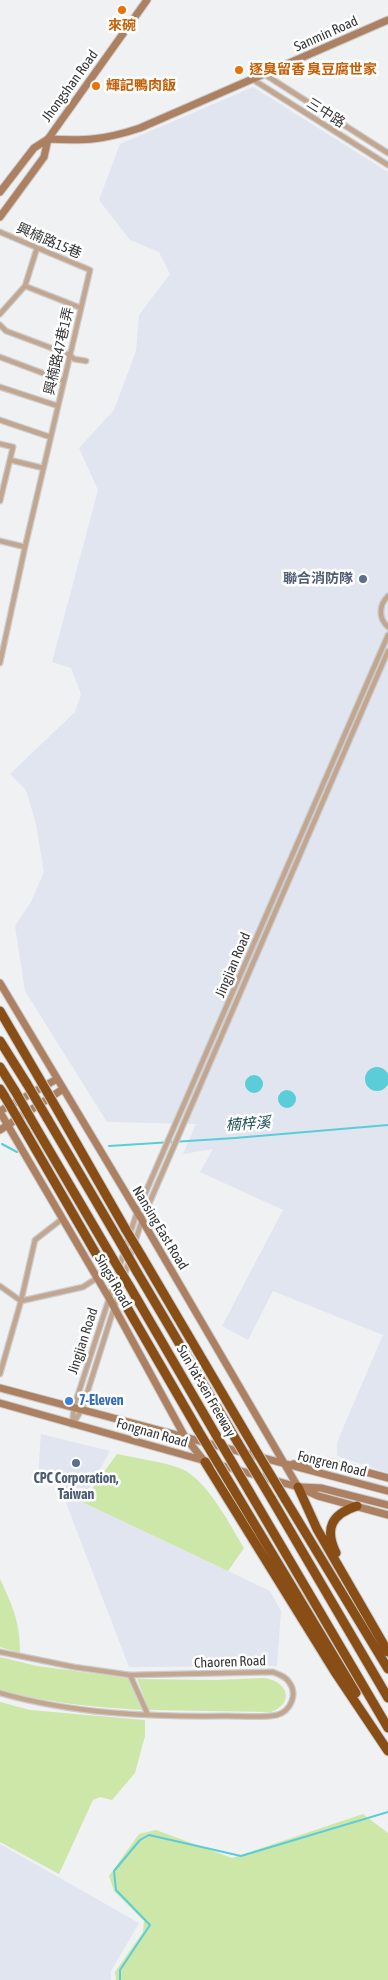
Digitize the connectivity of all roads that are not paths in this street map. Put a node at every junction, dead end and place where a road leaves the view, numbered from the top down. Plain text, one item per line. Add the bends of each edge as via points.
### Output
1 (147, 0) edge
2 (388, 20) edge
3 (264, 74) junction
4 (252, 80) junction
5 (48, 139) junction
6 (388, 153) edge
7 (388, 165) edge
8 (0, 192) edge
9 (0, 216) edge
10 (0, 232) edge
11 (38, 248) junction
12 (90, 270) joint
13 (25, 286) junction
14 (81, 308) junction
15 (0, 314) edge
16 (0, 325) edge
17 (70, 355) junction
18 (0, 357) edge
19 (86, 361) dead end
20 (64, 381) junction
21 (0, 387) edge
22 (58, 406) junction
23 (0, 420) edge
24 (50, 438) junction
25 (0, 444) edge
26 (10, 460) junction
27 (43, 468) junction
28 (0, 501) edge
29 (0, 541) edge
30 (25, 547) junction
31 (388, 596) edge
32 (388, 627) edge
33 (388, 635) edge
34 (388, 651) edge
35 (0, 661) edge
36 (0, 983) edge
37 (2, 1012) edge
38 (0, 1041) edge
39 (0, 1067) edge
40 (57, 1078) junction
41 (63, 1089) junction
42 (2, 1093) edge
43 (0, 1112) edge
44 (8, 1124) junction
45 (0, 1130) edge
46 (137, 1212) junction
47 (62, 1219) junction
48 (142, 1220) junction
49 (97, 1278) junction
50 (0, 1286) edge
51 (109, 1298) junction
52 (21, 1302) junction
53 (114, 1308) junction
54 (0, 1374) edge
55 (0, 1388) edge
56 (0, 1403) edge
57 (74, 1407) junction
58 (82, 1409) junction
59 (72, 1425) junction
60 (185, 1437) junction
61 (205, 1462) junction
62 (284, 1465) junction
63 (388, 1478) edge
64 (298, 1487) junction
65 (388, 1491) edge
66 (388, 1505) edge
67 (357, 1506) junction
68 (388, 1514) edge
69 (361, 1607) junction
70 (0, 1652) edge
71 (388, 1652) edge
72 (388, 1670) edge
73 (130, 1675) junction
74 (0, 1693) edge
75 (388, 1698) edge
76 (148, 1715) junction
77 (388, 1728) edge
78 (388, 1750) edge

1 - 5 street, Jhongshan Road
2 - 3 street, Sanmin Road
3 - 4 street, Sanmin Road
3 - 6 street
4 - 5 street, Sanmin Road via 117,135 85,141
4 - 7 street, 三中路
5 - 8 street via 34,148
5 - 9 street via 44,157
10 - 11 street, 興楠路15巷
11 - 12 street, 興楠路15巷
11 - 13 street
12 - 14 street, 興楠路47巷1弄
13 - 14 street
13 - 15 street
14 - 17 street, 興楠路47巷1弄
16 - 17 street via 6,331
17 - 19 street
17 - 20 street, 興楠路47巷1弄
18 - 20 street
20 - 22 street, 興楠路47巷1弄
21 - 22 street
22 - 24 street, 興楠路47巷1弄
23 - 24 street
24 - 27 street, 興楠路47巷1弄
25 - 26 street via 13,447
26 - 27 street
26 - 28 street
27 - 30 street, 興楠路47巷1弄
29 - 30 street
30 - 35 street, 興楠路47巷1弄
31 - 32 street via 380,612
33 - 46 street, Jingjian Road
34 - 48 street, Jingjian Road
36 - 40 street, Nansing East Road
37 - 72 highway, bridge via 126,1230
38 - 75 highway, Sun Yat-sen Freeway, bridge
39 - 77 highway, Sun Yat-sen Freeway, bridge
40 - 41 street, Nansing East Road
40 - 43 street
41 - 44 street
41 - 46 street, Nansing East Road
42 - 78 highway, bridge
43 - 44 street, Singsi Road
44 - 45 street
44 - 47 street, Singsi Road
46 - 48 street, Nansing East Road
46 - 51 street, Jingjian Road
47 - 49 street, Singsi Road
47 - 52 street via 35,1240
48 - 53 street, Jingjian Road
48 - 62 street, Nansing East Road
49 - 51 street, Singsi Road
49 - 52 street via 83,1287
50 - 52 street
51 - 53 street, Singsi Road
51 - 57 street, Jingjian Road
52 - 54 street
53 - 58 street, Jingjian Road
53 - 60 street, Singsi Road
55 - 57 street, Fongnan Road
56 - 59 street, Fongnan Road
57 - 58 street, Fongnan Road
57 - 59 street, Jingjian Road
58 - 59 street, Jingjian Road
58 - 60 street, Fongnan Road
59 - 61 street, Fongnan Road
60 - 61 street, Singsi Road
60 - 62 street, Fongnan Road
61 - 64 street, Fongnan Road
61 - 78 highway
62 - 63 street, Fongren Road via 329,1462
62 - 64 street, Nansing East Road
62 - 65 street, Fongren Road
64 - 66 street, Fongren Road via 321,1488
64 - 67 street
64 - 69 highway via 317,1529
67 - 68 street
67 - 69 highway via 339,1514 332,1523 330,1534
69 - 71 highway
70 - 73 street, Chaoren Road
73 - 76 street
73 - 76 street, Chaoren Road via 274,1672 285,1676 293,1694 286,1711 276,1715
74 - 76 street, Chaoren Road via 106,1712

